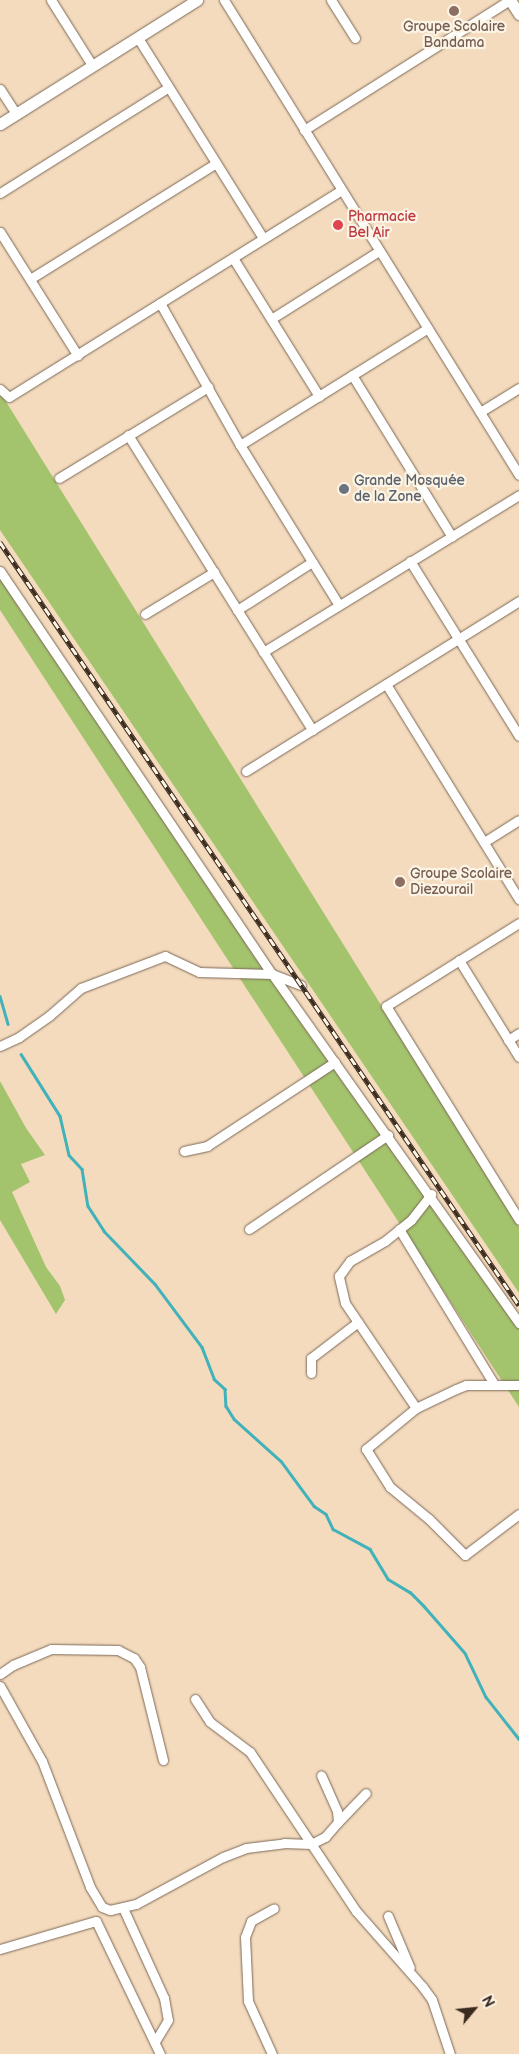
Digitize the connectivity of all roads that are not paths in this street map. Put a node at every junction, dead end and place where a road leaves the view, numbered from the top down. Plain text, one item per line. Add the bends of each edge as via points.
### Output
1 (51, 0) edge
2 (197, 0) edge
3 (224, 0) edge
4 (331, 0) edge
5 (511, 0) edge
6 (519, 14) edge
7 (138, 38) junction
8 (355, 38) dead end
9 (92, 65) junction
10 (169, 87) junction
11 (0, 89) edge
12 (16, 114) junction
13 (0, 124) edge
14 (304, 130) junction
15 (216, 162) junction
16 (341, 190) junction
17 (0, 193) edge
18 (0, 232) edge
19 (263, 238) junction
20 (379, 251) junction
21 (233, 258) junction
22 (30, 279) junction
23 (160, 303) junction
24 (271, 318) junction
25 (428, 328) junction
26 (78, 356) junction
27 (352, 375) junction
28 (208, 387) junction
29 (519, 388) edge
30 (0, 390) edge
31 (319, 396) junction
32 (480, 412) junction
33 (128, 435) junction
34 (240, 445) junction
35 (519, 474) edge
36 (59, 478) dead end
37 (519, 495) edge
38 (452, 537) junction
39 (410, 561) junction
40 (312, 562) junction
41 (0, 571) edge
42 (214, 572) junction
43 (519, 601) edge
44 (339, 605) junction
45 (237, 610) junction
46 (145, 614) dead end
47 (458, 639) junction
48 (263, 652) junction
49 (386, 684) junction
50 (312, 730) junction
51 (518, 733) edge
52 (246, 771) dead end
53 (519, 820) edge
54 (484, 842) junction
55 (519, 899) edge
56 (519, 923) edge
57 (459, 960) junction
58 (272, 974) junction
59 (301, 985) dead end
60 (519, 1033) edge
61 (508, 1040) junction
62 (0, 1046) edge
63 (519, 1058) edge
64 (335, 1062) junction
65 (388, 1135) junction
66 (184, 1151) dead end
67 (431, 1194) junction
68 (519, 1220) edge
69 (249, 1229) dead end
70 (400, 1229) junction
71 (358, 1322) junction
72 (519, 1323) edge
73 (311, 1373) dead end
74 (494, 1384) junction
75 (519, 1385) edge
76 (416, 1408) junction
77 (519, 1514) edge
78 (0, 1674) edge
79 (0, 1686) edge
80 (195, 1700) dead end
81 (163, 1760) dead end
82 (321, 1775) dead end
83 (366, 1793) dead end
84 (338, 1822) junction
85 (311, 1844) junction
86 (124, 1908) junction
87 (274, 1908) dead end
88 (388, 1916) dead end
89 (0, 1949) edge
90 (411, 1973) junction
91 (154, 2042) junction
92 (160, 2054) edge
93 (272, 2054) edge
94 (450, 2054) edge

1 - 9 street
2 - 7 street
3 - 14 street
4 - 8 street
5 - 6 street
5 - 14 street
7 - 9 street
7 - 10 street
9 - 12 street
10 - 15 street
10 - 17 street
11 - 12 street
12 - 13 street
14 - 16 street
15 - 19 street
15 - 22 street
16 - 19 street
16 - 20 street
18 - 22 street
19 - 21 street
20 - 24 street
20 - 25 street
21 - 23 street
21 - 24 street
22 - 26 street
23 - 26 street
23 - 28 street
24 - 31 street
25 - 27 street
25 - 32 street
26 - 30 street via 9,397
27 - 31 street
27 - 38 street
28 - 33 street
28 - 34 street
29 - 32 street
31 - 34 street
32 - 35 street
33 - 36 street
33 - 42 street
34 - 40 street
37 - 38 street
38 - 39 street
39 - 44 street
39 - 47 street
40 - 44 street
40 - 45 street
41 - 58 street
42 - 45 street
42 - 46 street
43 - 47 street
44 - 48 street
45 - 48 street
47 - 49 street
47 - 51 street
48 - 50 street
49 - 50 street
49 - 54 street
50 - 52 street
53 - 54 street
54 - 55 street
56 - 57 street
57 - 61 street
57 - 68 street via 386,1006
58 - 59 street
58 - 62 street via 205,974 174,959 158,957 81,988 50,1016 19,1038
58 - 64 street
60 - 61 street
61 - 63 street
64 - 65 street
64 - 66 street via 207,1146
65 - 67 street
65 - 69 street
67 - 70 street
67 - 72 street
70 - 71 street via 350,1261 339,1276 341,1293
70 - 74 street
71 - 73 street via 310,1358
71 - 76 street
74 - 75 street
74 - 76 street via 466,1385
76 - 77 street via 366,1449 390,1487 429,1519 465,1556
78 - 81 street via 51,1649 118,1650 134,1658 140,1667
79 - 86 street via 42,1761 90,1887 102,1907 110,1910
80 - 85 street via 210,1722 250,1752
82 - 84 street via 337,1811
83 - 84 street
84 - 85 street via 325,1837
85 - 86 street via 284,1842 246,1848
85 - 90 street via 356,1910
86 - 91 street via 164,1998 168,2020
87 - 93 street via 251,1921 246,1937 248,2002
88 - 90 street
89 - 91 street via 96,1921
90 - 94 street via 432,2000
91 - 92 street

